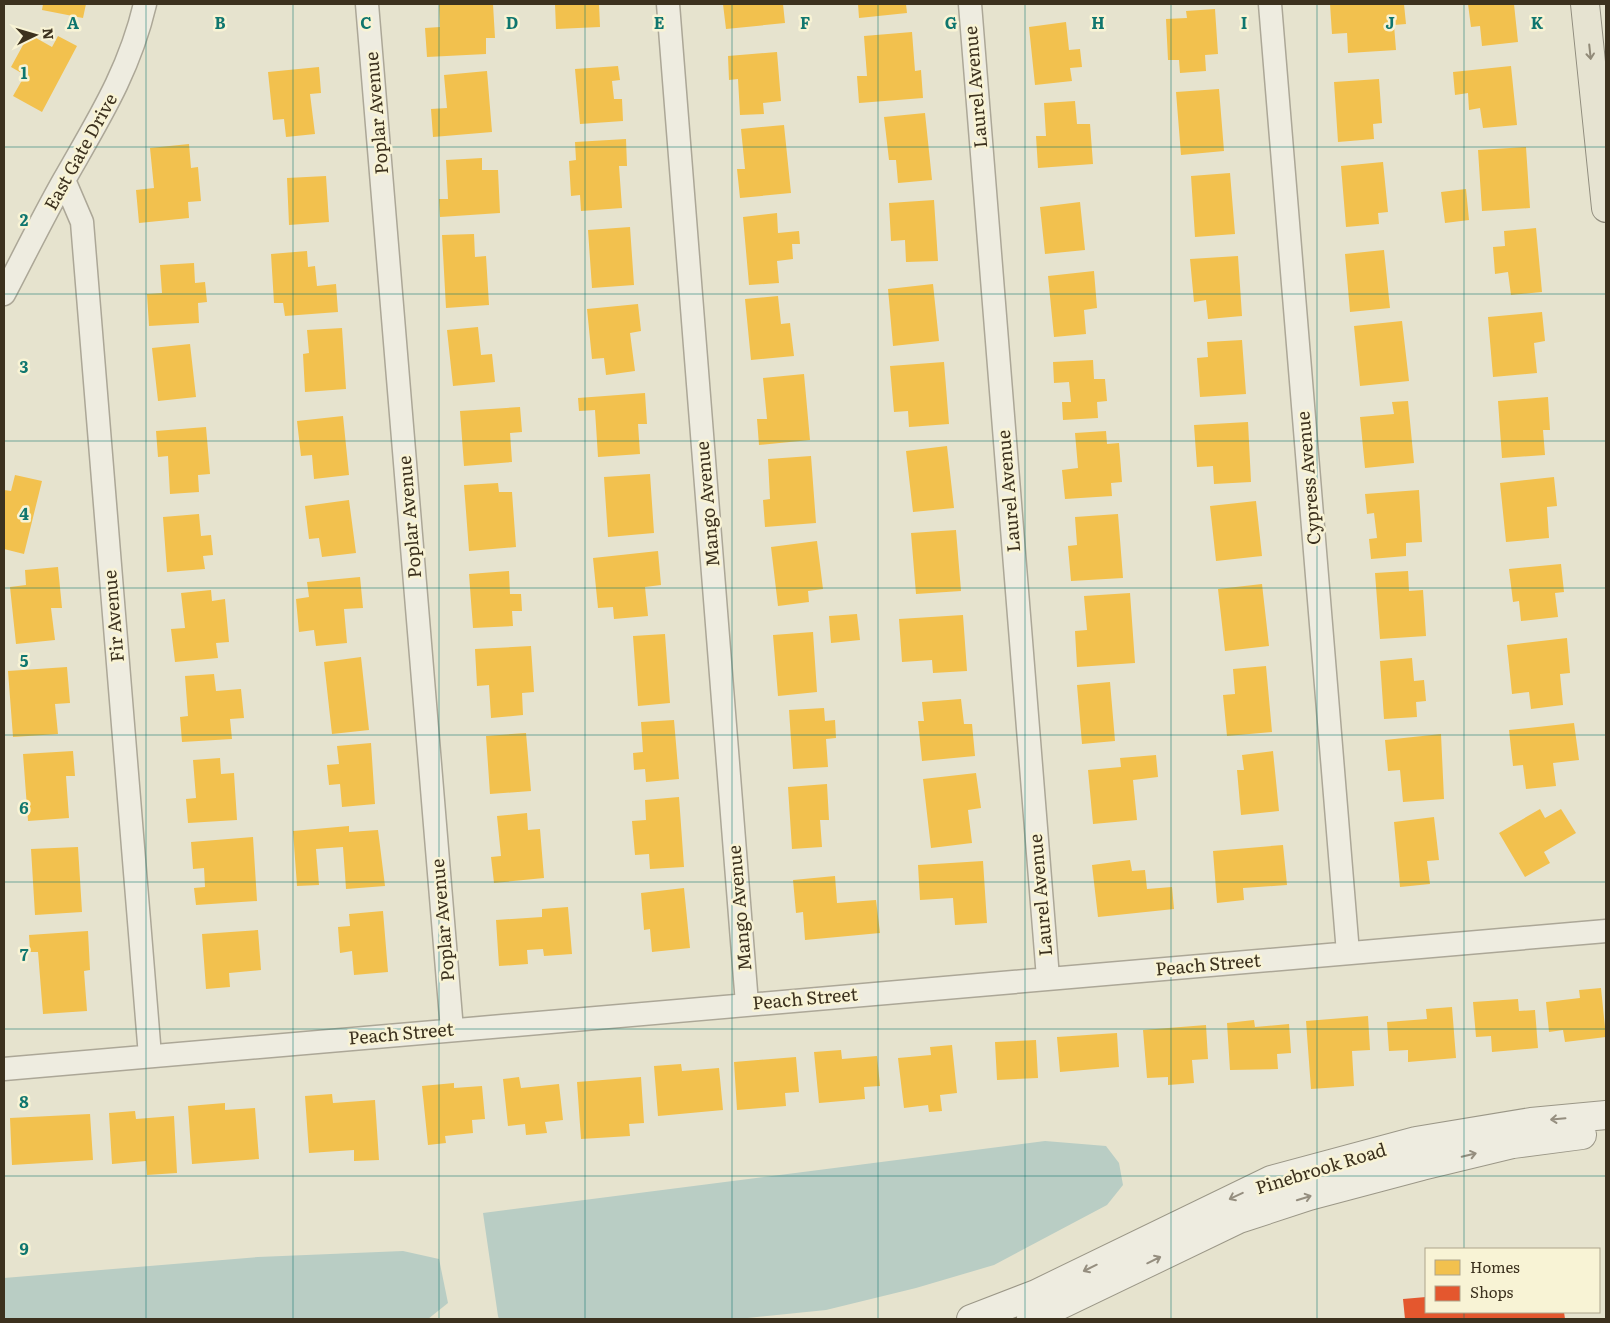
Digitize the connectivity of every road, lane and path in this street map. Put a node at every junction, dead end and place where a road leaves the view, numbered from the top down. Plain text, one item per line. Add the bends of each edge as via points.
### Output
1 (145, 4) edge
2 (368, 4) edge
3 (668, 4) edge
4 (970, 4) edge
5 (1270, 4) edge
6 (1585, 4) edge
7 (64, 180) junction
8 (1606, 208) edge
9 (4, 294) edge
10 (1606, 931) edge
11 (1348, 953) junction
12 (1048, 978) junction
13 (747, 1004) junction
14 (452, 1030) junction
15 (150, 1056) junction
16 (4, 1069) edge
17 (1606, 1115) edge
18 (1606, 1131) edge
19 (1419, 1153) junction
20 (971, 1319) edge
21 (1032, 1319) edge

1 - 7 street, East Gate Drive via 120,81
2 - 14 street, Poplar Avenue
3 - 13 street, Mango Avenue
4 - 12 street, Laurel Avenue
5 - 11 street, Cypress Avenue
6 -> 8 main road
7 - 9 street, East Gate Drive
7 - 15 street, Fir Avenue via 82,222
10 - 11 street, Peach Street
11 - 12 street, Peach Street
12 - 13 street, Peach Street
13 - 14 street, Peach Street
14 - 15 street, Peach Street
15 - 16 street, Peach Street
17 -> 19 street, Pinebrook Road via 1531,1122
19 -> 18 street, Pinebrook Road
19 -> 20 street, Pinebrook Road via 1271,1180 1036,1294
21 -> 19 street, Pinebrook Road via 1239,1219 1309,1196

